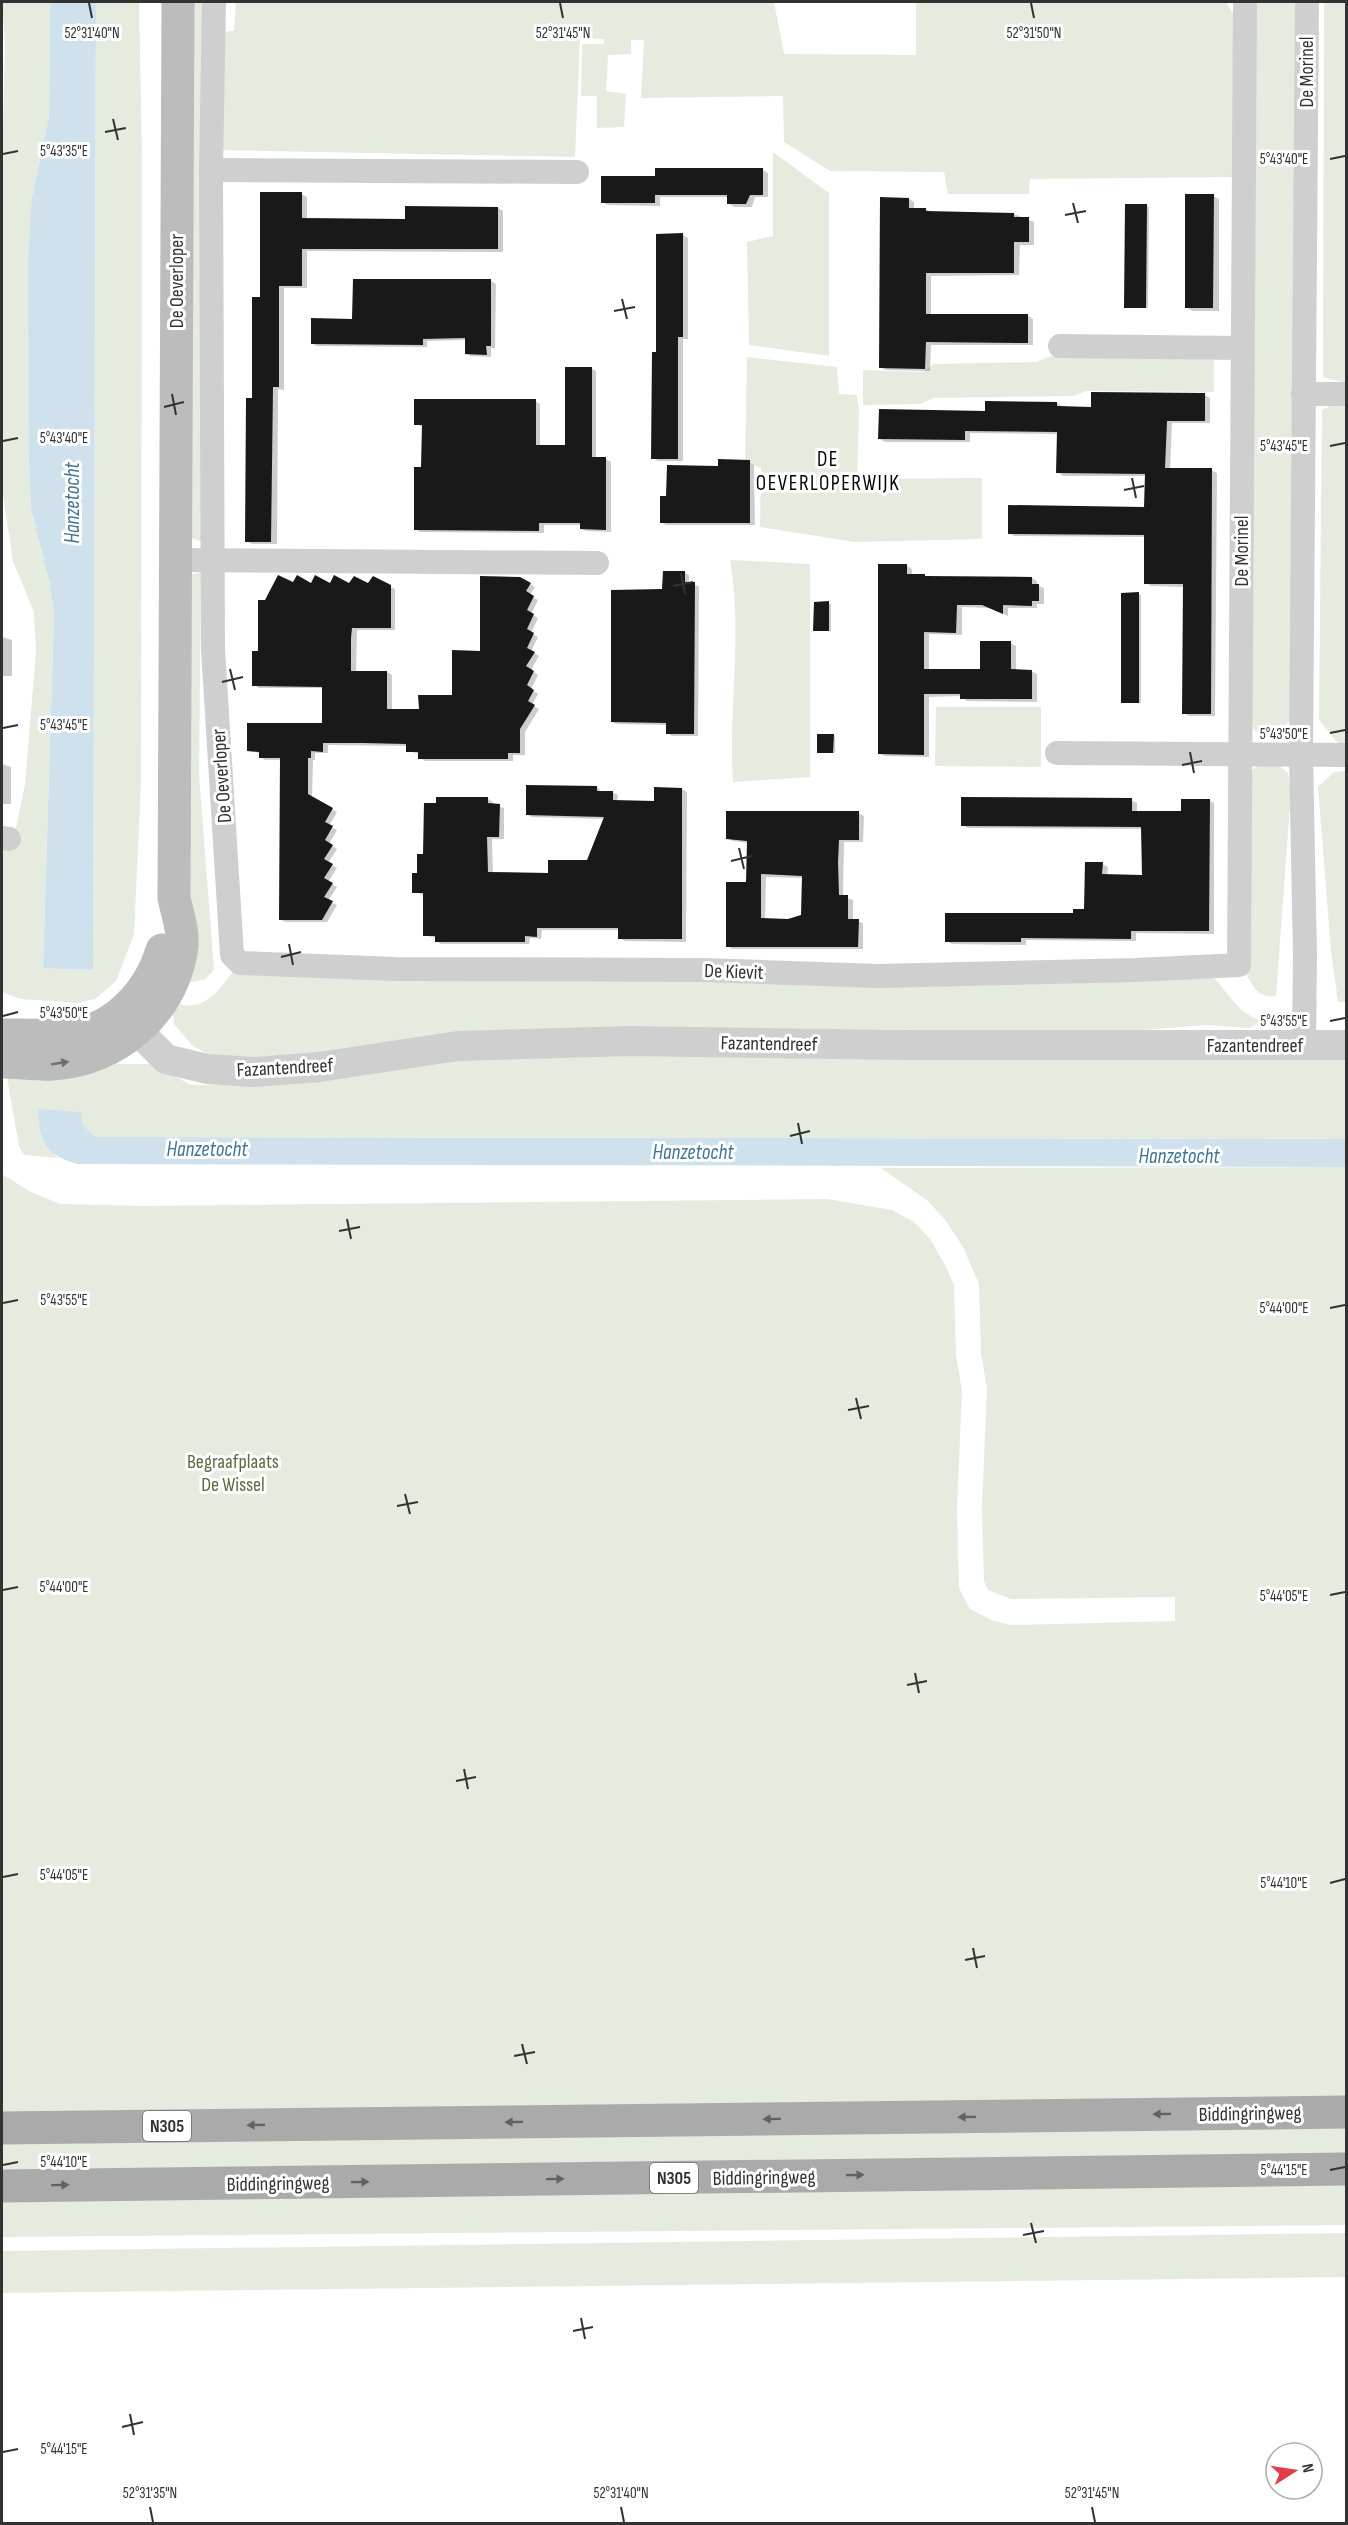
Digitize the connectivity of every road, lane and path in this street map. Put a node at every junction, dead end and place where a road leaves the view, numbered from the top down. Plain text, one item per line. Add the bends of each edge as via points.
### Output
1 (178, 2) edge
2 (214, 2) edge
3 (1245, 2) edge
4 (1306, 2) edge
5 (211, 170) junction
6 (577, 172) dead end
7 (1060, 346) dead end
8 (1242, 348) junction
9 (1303, 394) junction
10 (1347, 394) edge
11 (174, 560) junction
12 (213, 560) junction
13 (597, 563) dead end
14 (1057, 753) dead end
15 (1240, 754) junction
16 (1301, 755) junction
17 (1347, 755) edge
18 (232, 955) joint
19 (1239, 965) joint
20 (139, 1019) junction
21 (2, 1035) edge
22 (1304, 1045) junction
23 (1347, 1045) edge
24 (2, 1062) edge
25 (1347, 2112) edge
26 (2, 2128) edge
27 (1347, 2169) edge
28 (2, 2186) edge

1 - 11 main road, De Oeverloper
2 - 5 street, De Oeverloper
3 - 8 street, De Morinel
4 - 9 street, De Morinel
5 - 6 street
5 - 12 street, De Oeverloper
7 - 8 street
8 - 15 street, De Morinel
9 - 10 street
9 - 16 street, De Morinel
11 - 12 street
11 - 20 main road, De Oeverloper via 174,898
12 - 13 street
12 - 18 street, De Oeverloper via 213,649
14 - 15 street
15 - 16 street
15 - 19 street, De Morinel
16 - 17 street
16 - 22 street, De Morinel
18 - 19 street, De Kievit via 240,963 396,969 704,970 878,976
20 - 21 main road via 74,1034
20 - 22 street, Fazantendreef via 166,1059 194,1067 253,1072 319,1067 458,1046 630,1041
24 -> 20 main road via 52,1064 87,1058 122,1041
22 - 23 street, Fazantendreef
25 -> 26 main road, Biddingringweg / N305
28 -> 27 main road, Biddingringweg / N305

